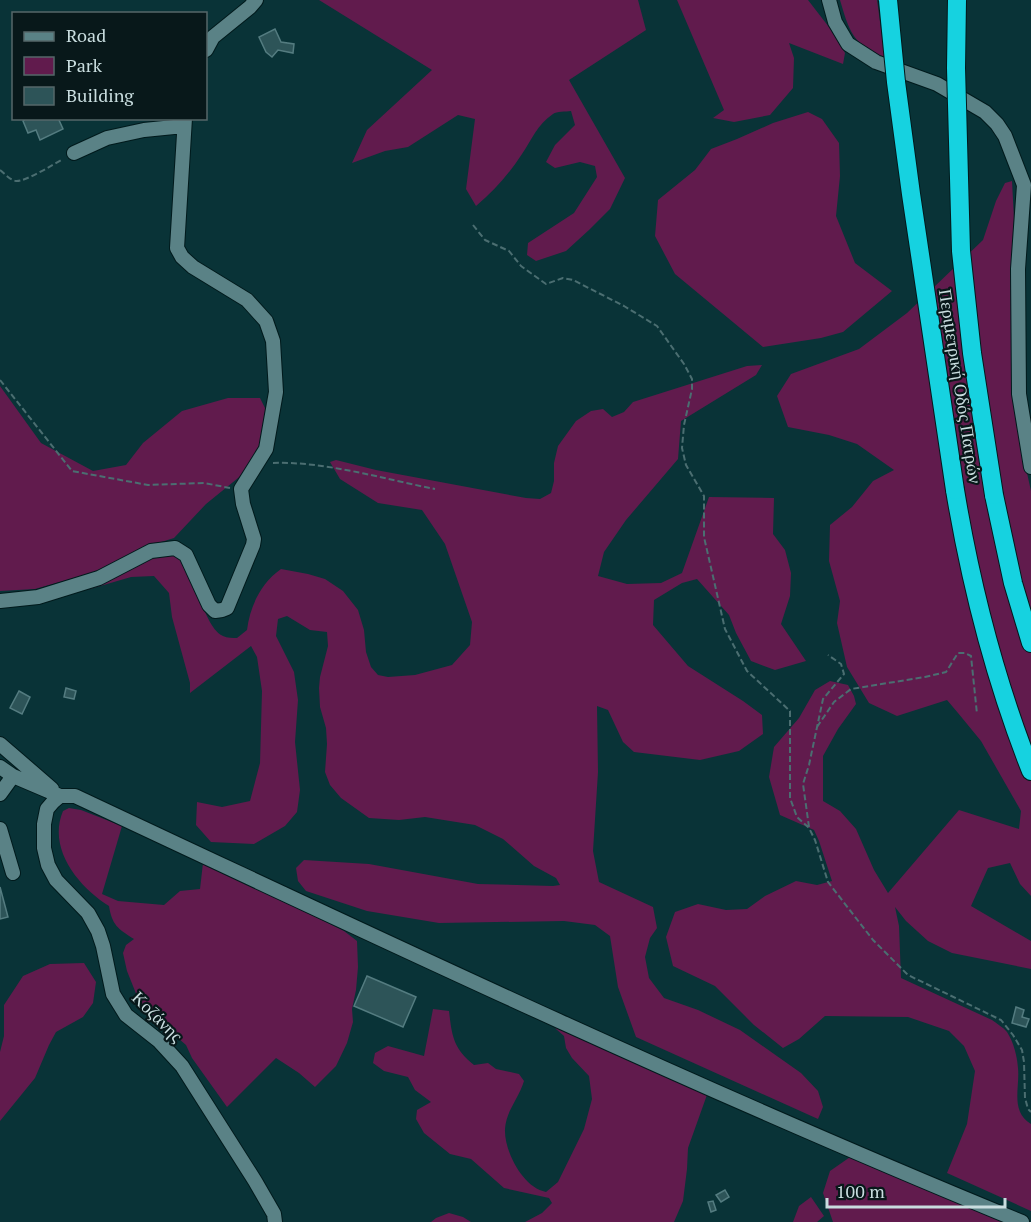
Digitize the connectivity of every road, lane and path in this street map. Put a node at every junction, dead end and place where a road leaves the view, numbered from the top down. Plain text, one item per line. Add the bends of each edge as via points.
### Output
1 (256, 0) edge
2 (829, 0) edge
3 (888, 0) edge
4 (957, 0) edge
5 (207, 48) edge
6 (185, 122) edge
7 (74, 153) joint
8 (0, 170) edge
9 (1027, 181) edge
10 (473, 225) dead end
11 (0, 380) edge
12 (257, 463) junction
13 (1031, 467) edge
14 (241, 489) junction
15 (435, 489) dead end
16 (0, 601) edge
17 (1031, 643) edge
18 (828, 655) dead end
19 (977, 714) dead end
20 (817, 727) junction
21 (0, 744) edge
22 (0, 767) edge
23 (1031, 771) edge
24 (13, 776) junction
25 (0, 794) edge
26 (60, 796) junction
27 (809, 828) junction
28 (0, 829) edge
29 (13, 873) dead end
30 (1031, 1112) edge
31 (275, 1222) edge
32 (1022, 1222) edge

1 - 5 street via 213,37
2 - 9 street via 835,22 848,44 861,54 937,84 985,112 1005,136
3 - 23 highway, Περιμετρική Οδός Πατρών, bridge via 911,194 967,558 1007,706
4 - 17 highway, Περιμετρική Οδός Πατρών, bridge via 961,250 972,353 994,495
6 - 7 street via 107,138
6 - 12 street via 177,248 192,267 247,300 266,321 273,341 276,392 266,449
7 - 8 path via 22,180 12,180
9 - 13 street via 1018,269 1019,393
10 - 27 path via 485,240 509,251 521,266 546,284 563,278 573,280 657,326 684,364 692,379 692,389 682,448 686,465 704,496 704,537 725,629 747,671 790,711 790,798 797,818
11 - 14 path via 72,471 148,485 204,483
12 - 14 street
12 - 15 path via 293,462
14 - 16 street via 253,546 222,610 214,611 209,605 186,555 176,548 151,551 99,578 38,597
18 - 20 path via 841,664 844,675 823,699
19 - 20 path via 971,656 958,653 946,672 851,689 834,702
20 - 27 path via 803,784
21 - 26 street
22 - 24 street
24 - 25 street
24 - 26 street
26 - 31 street, Κοζάνης via 47,809 44,824 48,865 98,931 113,994 126,1015 182,1066 255,1181
26 - 32 street via 75,796 747,1105
27 - 30 path via 828,882 873,940 908,975 1001,1020 1013,1035 1022,1050 1025,1098
28 - 29 street

